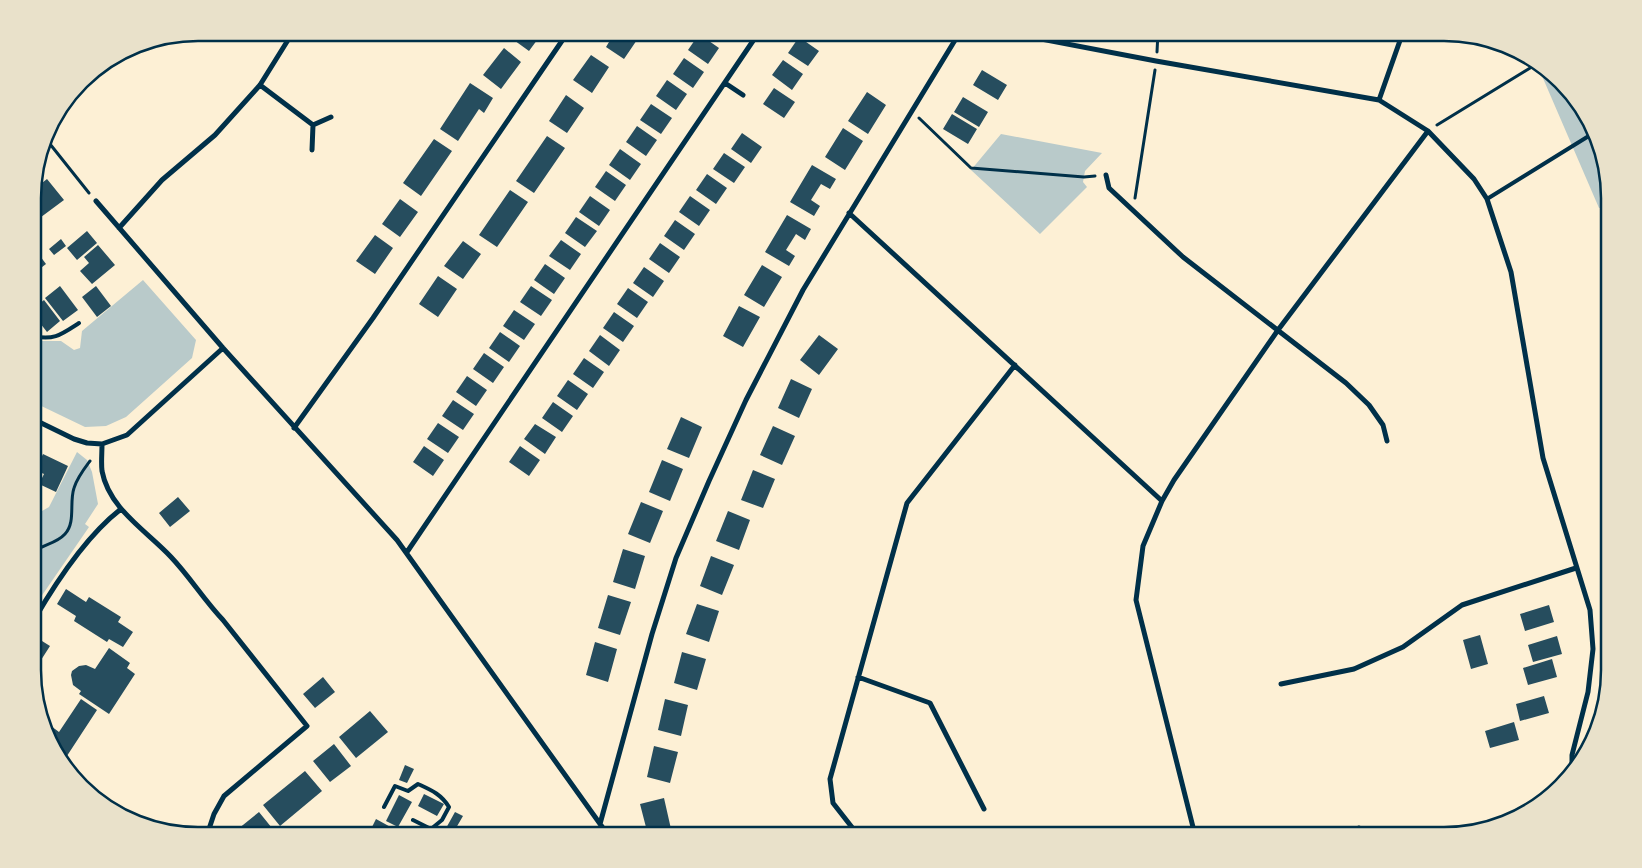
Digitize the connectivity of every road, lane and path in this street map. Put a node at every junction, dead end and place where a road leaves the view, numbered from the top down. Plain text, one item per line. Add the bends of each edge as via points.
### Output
1 (287, 41) edge
2 (562, 41) edge
3 (753, 41) edge
4 (955, 41) edge
5 (1051, 41) edge
6 (1157, 41) edge
7 (1400, 41) edge
8 (1156, 61) junction
9 (1531, 68) edge
10 (725, 83) junction
11 (260, 85) junction
12 (743, 95) dead end
13 (1379, 100) junction
14 (912, 111) junction
15 (331, 117) dead end
16 (313, 125) junction
17 (1428, 131) junction
18 (1588, 136) edge
19 (51, 145) edge
20 (312, 150) dead end
21 (1106, 175) joint
22 (1487, 199) junction
23 (96, 201) joint
24 (1133, 211) junction
25 (849, 213) junction
26 (119, 228) junction
27 (79, 323) dead end
28 (1278, 330) junction
29 (42, 338) edge
30 (223, 348) junction
31 (1015, 365) junction
32 (42, 423) edge
33 (294, 428) junction
34 (1387, 441) dead end
35 (102, 444) junction
36 (1162, 501) junction
37 (121, 509) junction
38 (41, 549) edge
39 (407, 552) junction
40 (1576, 568) junction
41 (41, 607) edge
42 (858, 677) junction
43 (1281, 684) dead end
44 (1572, 760) edge
45 (384, 807) dead end
46 (984, 809) dead end
47 (413, 820) dead end
48 (600, 824) junction
49 (851, 826) edge
50 (1193, 826) edge
51 (210, 827) edge
52 (427, 827) edge
53 (434, 827) edge
54 (602, 827) edge

1 - 11 street
2 - 33 street
3 - 10 street
4 - 14 street
5 - 8 street
6 - 8 path
7 - 13 street
8 - 13 street
8 - 24 path
9 - 17 path
10 - 12 street
10 - 39 street
11 - 16 street
11 - 26 street via 215,135 162,180
13 - 17 street
14 - 21 path via 971,168 1084,177
14 - 25 street
15 - 16 street
16 - 20 street
17 - 22 street via 1474,179
17 - 28 street
18 - 22 lane
19 - 23 path
21 - 24 street via 1109,188
22 - 40 street via 1511,272 1543,458
23 - 26 street
24 - 28 street via 1183,257
25 - 31 street
25 - 48 street via 803,290 746,400 676,558
26 - 30 street
27 - 29 lane via 57,337
28 - 34 street via 1369,405 1384,425
28 - 36 street
30 - 33 street
30 - 35 street via 127,435
31 - 36 street
31 - 42 street via 907,503
32 - 35 street via 74,439
33 - 39 street
35 - 37 street via 102,471 109,491
35 - 38 path via 73,489 71,521 66,533
36 - 50 street via 1143,546 1136,600
37 - 41 street via 91,538
37 - 51 street via 171,557 307,726 224,796
39 - 48 street
40 - 43 street via 1462,605 1403,647 1354,669
40 - 44 street via 1590,610 1593,649 1588,692
42 - 46 street via 930,703
42 - 49 street via 830,779 833,803
45 - 53 lane via 394,786 408,792 418,784 437,792 449,807
47 - 52 lane
48 - 54 street

